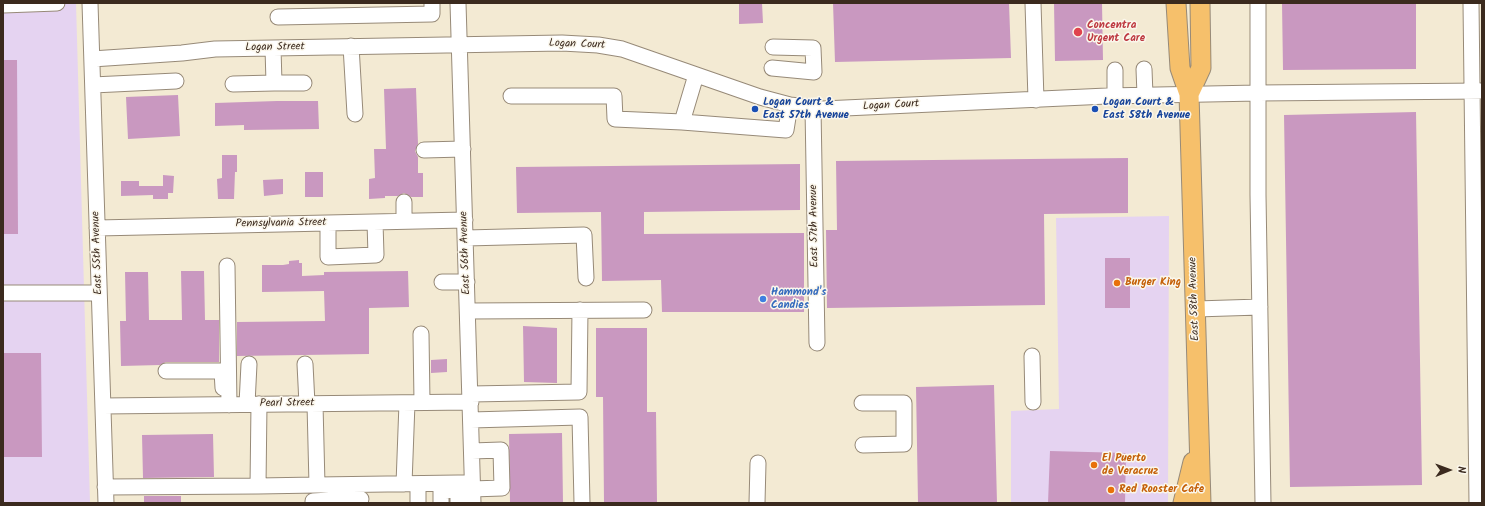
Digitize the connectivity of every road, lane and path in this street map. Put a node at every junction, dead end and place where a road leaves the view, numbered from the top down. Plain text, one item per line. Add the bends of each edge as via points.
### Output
1 (57, 3) edge
2 (90, 3) edge
3 (432, 3) edge
4 (458, 3) edge
5 (1033, 3) edge
6 (1176, 3) edge
7 (1200, 3) edge
8 (1258, 3) edge
9 (1471, 3) edge
10 (3, 6) edge
11 (278, 17) dead end
12 (459, 44) junction
13 (351, 46) junction
14 (773, 47) dead end
15 (273, 48) junction
16 (92, 59) junction
17 (772, 68) dead end
18 (1144, 69) dead end
19 (1115, 70) dead end
20 (696, 75) junction
21 (176, 82) dead end
22 (274, 83) junction
23 (304, 83) dead end
24 (234, 84) dead end
25 (93, 85) junction
26 (1477, 91) edge
27 (1258, 93) junction
28 (1189, 94) junction
29 (512, 96) dead end
30 (1116, 96) junction
31 (1145, 96) junction
32 (1036, 100) junction
33 (790, 105) junction
34 (813, 108) junction
35 (355, 114) dead end
36 (682, 122) junction
37 (463, 149) junction
38 (424, 150) dead end
39 (404, 202) dead end
40 (465, 220) junction
41 (404, 221) junction
42 (375, 222) junction
43 (328, 223) junction
44 (97, 228) junction
45 (466, 238) junction
46 (227, 266) dead end
47 (586, 278) dead end
48 (442, 282) dead end
49 (467, 282) junction
50 (3, 293) edge
51 (99, 293) junction
52 (1260, 307) junction
53 (1196, 309) junction
54 (580, 310) junction
55 (644, 310) dead end
56 (468, 312) junction
57 (421, 334) dead end
58 (817, 344) dead end
59 (1032, 356) dead end
60 (250, 364) dead end
61 (305, 364) dead end
62 (166, 371) dead end
63 (471, 398) junction
64 (422, 402) junction
65 (1033, 402) dead end
66 (407, 403) junction
67 (862, 403) dead end
68 (253, 404) junction
69 (311, 404) junction
70 (226, 405) junction
71 (103, 406) junction
72 (471, 420) junction
73 (1199, 437) junction
74 (863, 445) dead end
75 (472, 450) junction
76 (758, 463) dead end
77 (411, 484) junction
78 (317, 485) junction
79 (258, 486) junction
80 (105, 487) junction
81 (465, 492) edge
82 (361, 499) dead end
83 (346, 501) edge
84 (106, 503) edge
85 (313, 503) edge
86 (418, 503) edge
87 (441, 503) edge
88 (582, 503) edge
89 (757, 503) edge
90 (1183, 503) edge
91 (1201, 503) edge
92 (1213, 503) edge
93 (1263, 503) edge
94 (1477, 503) edge

1 - 10 street
2 - 16 street, East 55th Avenue
3 - 11 street via 432,14
4 - 12 street, East 56th Avenue
5 - 32 street
6 - 28 main road, East 58th Avenue via 1180,68
7 - 28 main road, East 58th Avenue via 1201,68
8 - 27 street
9 - 26 street
12 - 13 street, Logan Street
12 - 20 street, Logan Court via 562,43 610,46
12 - 37 street, East 56th Avenue
13 - 15 street, Logan Street
13 - 35 street
14 - 17 street via 813,48 814,72
15 - 16 street, Logan Street via 215,49
15 - 22 street
16 - 25 street, East 55th Avenue
18 - 31 street
19 - 30 street
20 - 33 street, Logan Court
20 - 36 street
21 - 25 street
22 - 23 street
22 - 24 street
25 - 44 street, East 55th Avenue
26 - 27 street, Logan Court
26 - 94 street
27 - 28 street, Logan Court
27 - 52 street
28 - 31 street, Logan Court
28 - 53 main road, East 58th Avenue
29 - 36 street via 614,96 614,119
30 - 31 street, Logan Court
30 - 32 street, Logan Court
32 - 34 street, Logan Court
33 - 34 street, Logan Court
33 - 36 street via 786,130
34 - 58 street, East 57th Avenue
37 - 38 street
37 - 40 street, East 56th Avenue
39 - 41 street
40 - 41 street, Pennsylvania Street
40 - 45 street, East 56th Avenue
41 - 42 street, Pennsylvania Street
42 - 43 street, Pennsylvania Street
42 - 43 street via 376,255 328,257
43 - 44 street, Pennsylvania Street
44 - 51 street, East 55th Avenue
45 - 47 street via 584,235
45 - 49 street, East 56th Avenue
46 - 70 street
48 - 49 street
49 - 56 street, East 56th Avenue
50 - 51 street
51 - 71 street, East 55th Avenue
52 - 53 street
52 - 93 street
53 - 73 main road, East 58th Avenue
54 - 55 street
54 - 56 street
54 - 63 street, Pearl Street via 579,392
56 - 63 street, East 56th Avenue
57 - 64 street
59 - 65 street
60 - 68 street
61 - 69 street
62 - 70 street via 222,371
63 - 64 street, Pearl Street
63 - 72 street, East 56th Avenue
64 - 66 street, Pearl Street
66 - 69 street, Pearl Street
66 - 77 street
67 - 74 street via 904,403 904,444
68 - 69 street, Pearl Street
68 - 70 street, Pearl Street
68 - 79 street
69 - 78 street
70 - 71 street, Pearl Street
71 - 80 street, East 55th Avenue
72 - 75 street, East 56th Avenue
72 - 88 street via 580,417
73 - 90 main road
73 - 91 main road, East 58th Avenue
73 - 92 main road
75 - 81 street, East 56th Avenue
75 - 81 street via 502,450 502,488
76 - 89 street
77 - 78 street
77 - 81 street
77 - 86 street
78 - 79 street
79 - 80 street
80 - 84 street, East 55th Avenue
81 - 87 street via 441,491
82 - 83 street
83 - 85 street

